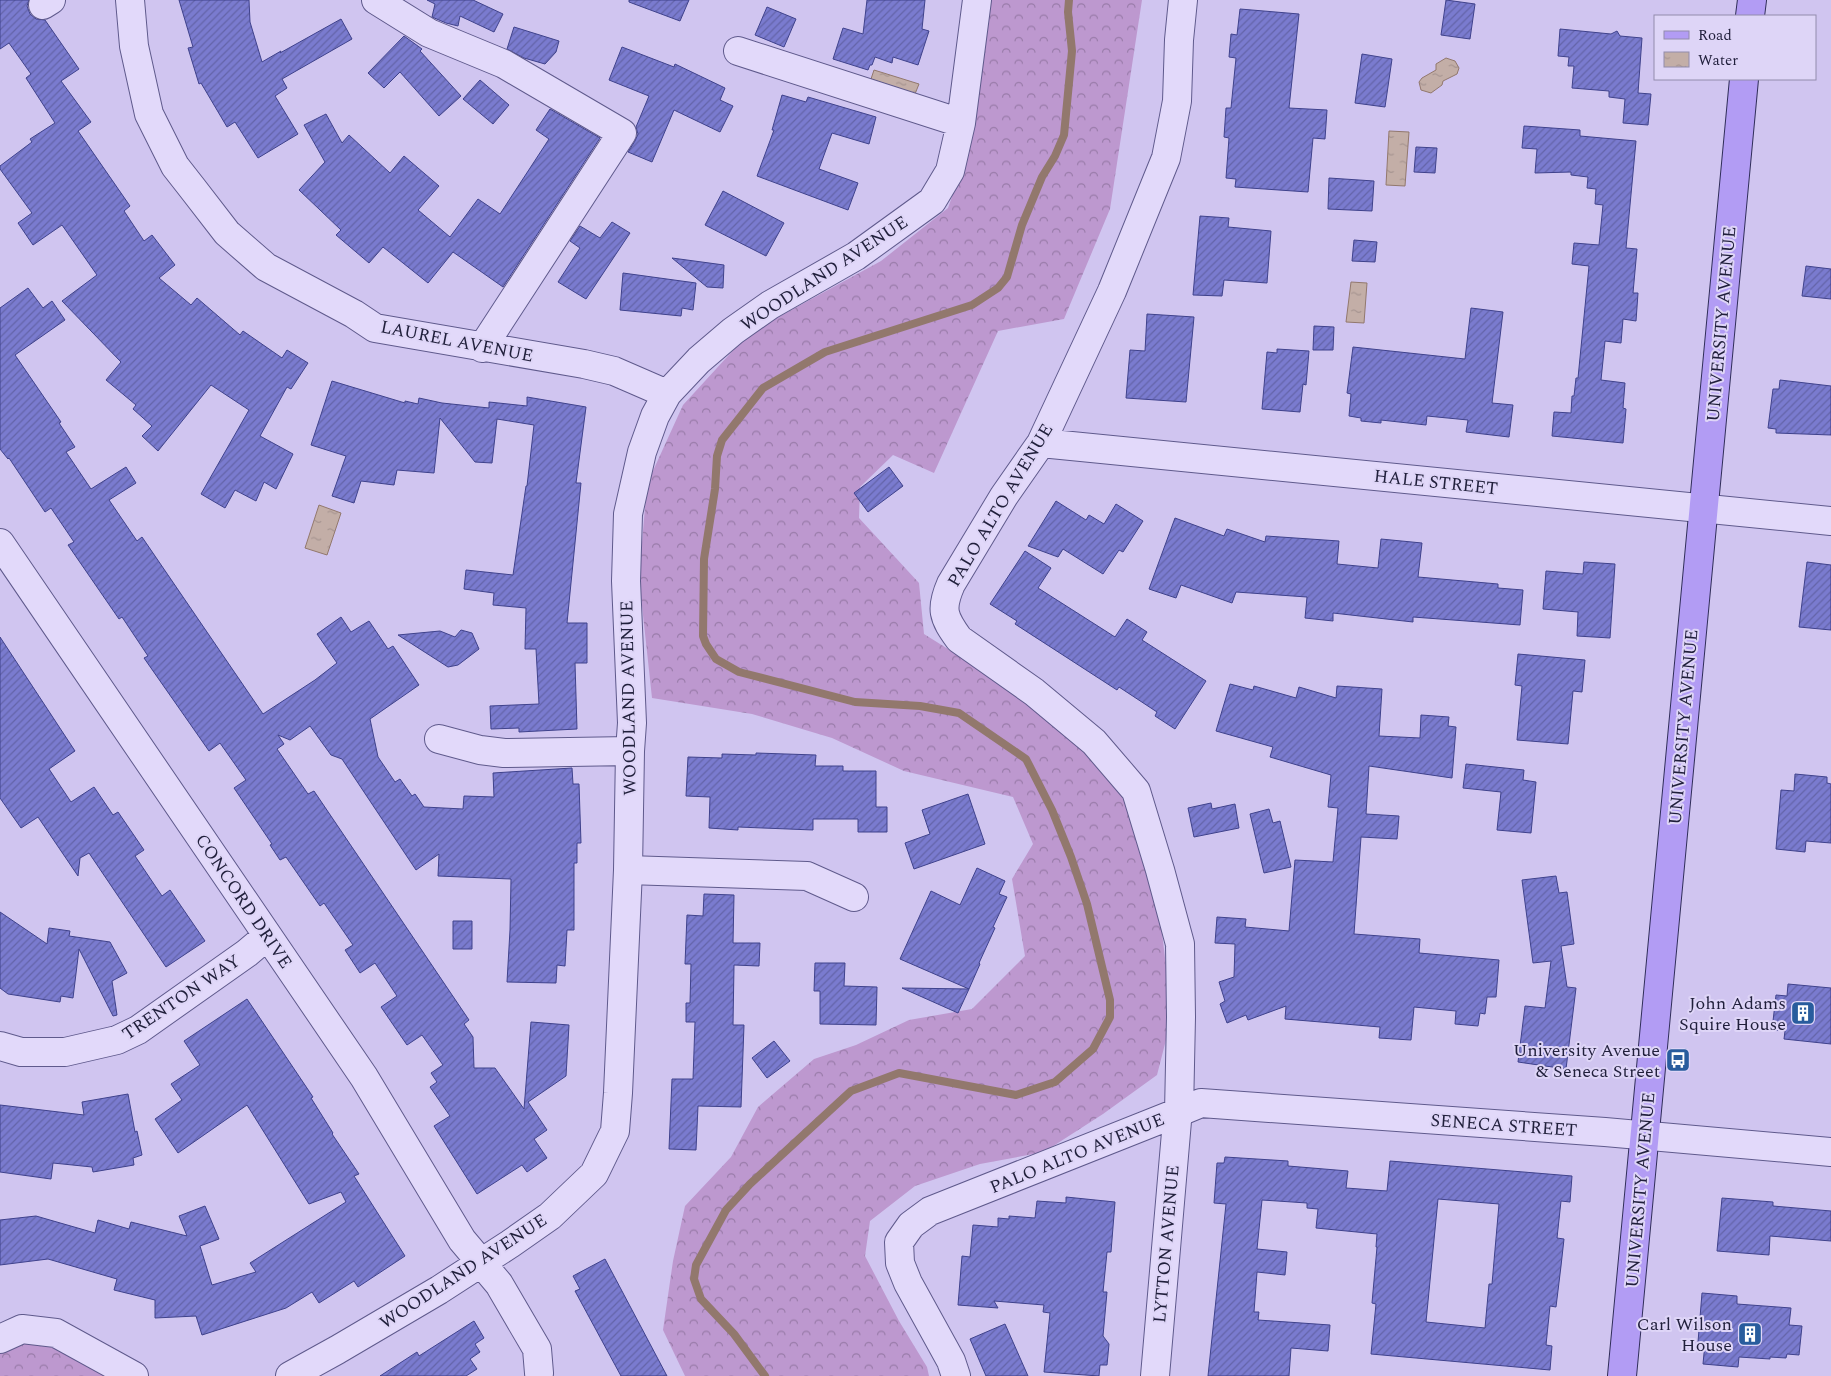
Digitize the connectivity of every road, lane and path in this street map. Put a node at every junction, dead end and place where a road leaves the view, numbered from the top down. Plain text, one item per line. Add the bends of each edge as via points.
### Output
1 (130, 0) edge
2 (376, 0) edge
3 (977, 0) edge
4 (1182, 0) edge
5 (1752, 0) edge
6 (1750, 15) edge
7 (738, 51) dead end
8 (1744, 80) edge
9 (961, 123) junction
10 (482, 348) junction
11 (667, 394) junction
12 (1042, 443) junction
13 (1704, 508) junction
14 (1831, 521) edge
15 (0, 543) edge
16 (439, 739) dead end
17 (630, 751) junction
18 (628, 870) junction
19 (854, 897) dead end
20 (267, 936) junction
21 (0, 1046) edge
22 (1179, 1112) junction
23 (1645, 1136) junction
24 (1831, 1152) edge
25 (480, 1263) junction
26 (0, 1339) edge
27 (539, 1373) dead end
28 (134, 1376) edge
29 (290, 1376) edge
30 (956, 1376) edge
31 (1155, 1376) edge
32 (1622, 1376) edge

1 - 10 street, LAUREL AVENUE via 134,46 149,114 175,166 234,240 266,267 375,328
2 - 10 street via 429,33 504,64 622,133
3 - 9 street, WOODLAND AVENUE
4 - 12 street, PALO ALTO AVENUE via 1177,101 1166,158 1112,291
5 - 6 main road
7 - 9 street
8 - 13 main road, UNIVERSITY AVENUE
9 - 11 street, WOODLAND AVENUE via 950,171 932,201 856,256 770,305 733,331
10 - 11 street, LAUREL AVENUE via 584,364 614,372
11 - 17 street, WOODLAND AVENUE via 642,452 628,514 626,581 632,723
12 - 13 street, HALE STREET
12 - 22 street, PALO ALTO AVENUE via 1004,496 951,584 944,599 944,614 958,639 1034,692 1094,742 1136,791 1180,944
13 - 14 street, HALE STREET
13 - 23 main road, UNIVERSITY AVENUE
15 - 20 street, CONCORD DRIVE
16 - 17 street via 504,753
17 - 18 street, WOODLAND AVENUE
18 - 19 street via 806,876
18 - 25 street, WOODLAND AVENUE via 615,1131 594,1174 550,1216
20 - 21 street, TRENTON WAY via 138,1030 117,1040 65,1052 21,1052
20 - 25 street, CONCORD DRIVE via 364,1077 462,1240
22 - 23 street, SENECA STREET via 1202,1103
22 - 30 street, PALO ALTO AVENUE via 930,1211 912,1224 899,1242 900,1263
22 - 31 street, LYTTON AVENUE
23 - 24 street, SENECA STREET
23 - 32 main road, UNIVERSITY AVENUE
25 - 27 street, CONCORD DRIVE via 499,1284 537,1348
25 - 29 street, WOODLAND AVENUE
26 - 28 street via 22,1329 56,1333

